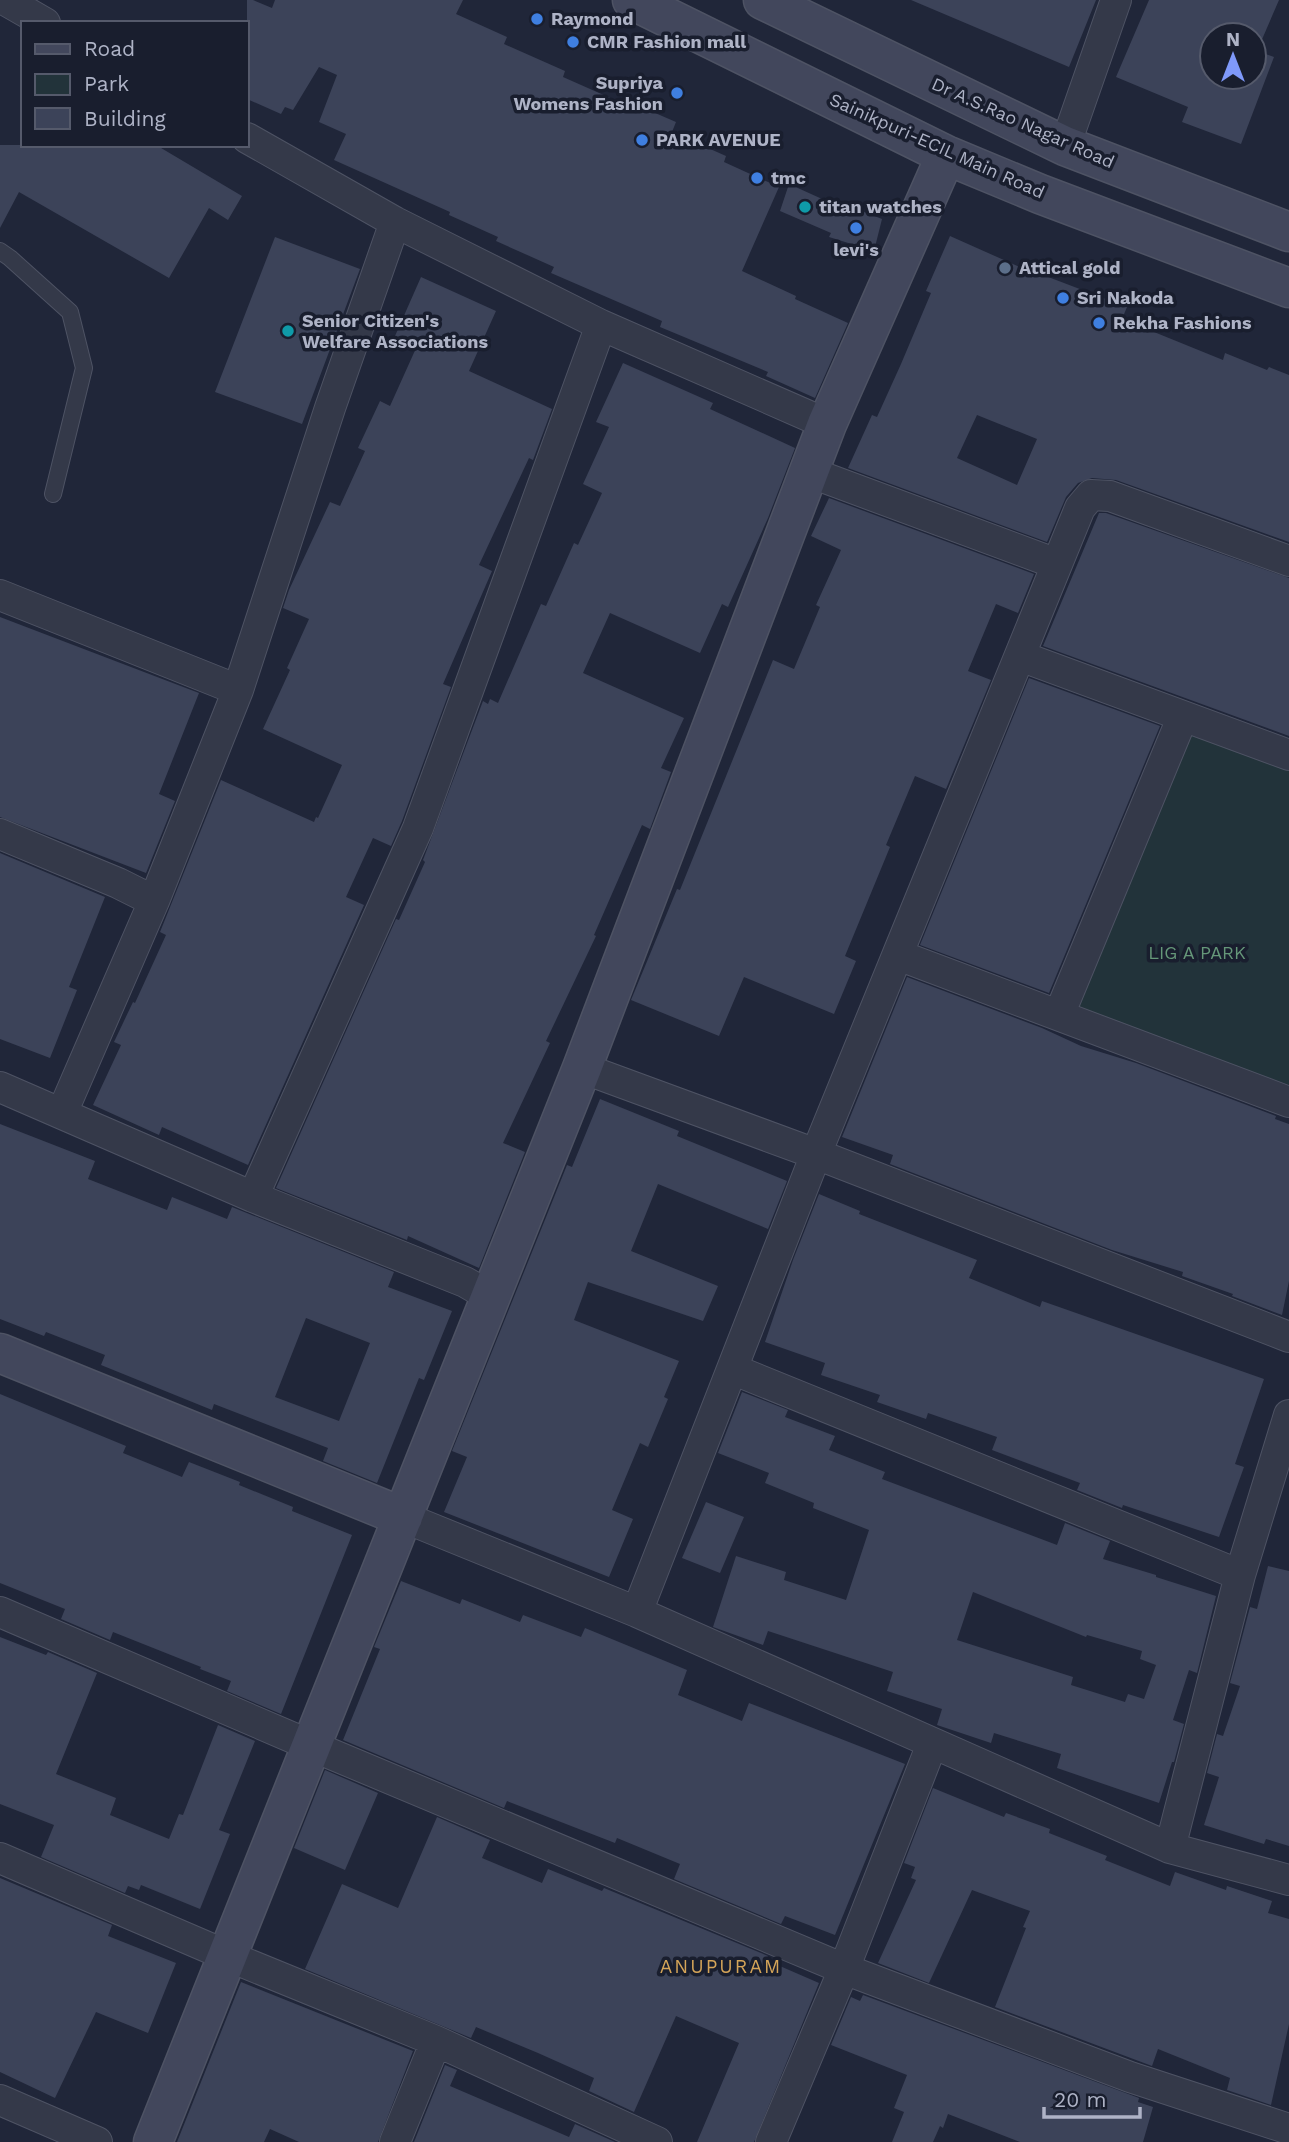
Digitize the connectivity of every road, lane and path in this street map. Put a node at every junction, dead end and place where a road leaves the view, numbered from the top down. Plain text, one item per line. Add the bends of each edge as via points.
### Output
1 (5, 0) edge
2 (632, 0) edge
3 (763, 0) edge
4 (1116, 0) edge
5 (671, 9) edge
6 (42, 21) edge
7 (248, 139) edge
8 (1065, 146) junction
9 (946, 155) junction
10 (395, 222) junction
11 (1289, 232) edge
12 (0, 251) edge
13 (1289, 288) edge
14 (601, 326) junction
15 (827, 424) junction
16 (809, 472) junction
17 (53, 494) dead end
18 (1289, 561) edge
19 (1057, 564) junction
20 (0, 595) edge
21 (1020, 656) junction
22 (238, 690) junction
23 (1183, 716) junction
24 (1289, 755) edge
25 (0, 834) edge
26 (154, 901) junction
27 (898, 955) junction
28 (1059, 1015) junction
29 (582, 1068) junction
30 (0, 1087) edge
31 (1289, 1102) edge
32 (62, 1113) junction
33 (816, 1154) junction
34 (253, 1197) junction
35 (491, 1297) junction
36 (1289, 1337) edge
37 (0, 1353) edge
38 (732, 1369) junction
39 (1289, 1415) edge
40 (403, 1517) junction
41 (1240, 1575) junction
42 (0, 1612) edge
43 (637, 1612) junction
44 (932, 1744) junction
45 (312, 1746) junction
46 (1170, 1848) junction
47 (0, 1858) edge
48 (1289, 1880) edge
49 (228, 1956) junction
50 (844, 1969) junction
51 (436, 2041) junction
52 (0, 2100) edge
53 (1289, 2129) edge
54 (647, 2140) edge
55 (97, 2142) edge
56 (153, 2142) edge
57 (395, 2142) edge
58 (771, 2142) edge

1 - 6 street
2 - 5 street, Sainikpuri-ECIL Main Road
3 - 8 street, Dr A.S.Rao Nagar Road
4 - 8 street
5 - 9 street, Sainikpuri-ECIL Main Road
7 - 10 street
8 - 11 street, Dr A.S.Rao Nagar Road
9 - 13 street, Sainikpuri-ECIL Main Road
9 - 15 street
10 - 14 street
10 - 22 street
12 - 17 lane via 70,312 84,368
14 - 15 street
14 - 34 street via 418,828
15 - 16 street
16 - 19 street
16 - 29 street
18 - 19 street via 1110,496 1091,495 1080,508
19 - 21 street
20 - 22 street
21 - 23 street
21 - 27 street
22 - 26 street
23 - 24 street
23 - 28 street
25 - 26 street
26 - 32 street
27 - 28 street
27 - 33 street
28 - 31 street
29 - 33 street
29 - 35 street
30 - 32 street
32 - 34 street
33 - 36 street
33 - 38 street
34 - 35 street via 465,1282
35 - 40 street
37 - 40 street
38 - 41 street
38 - 43 street
39 - 41 street
40 - 43 street
40 - 45 street
41 - 46 street
42 - 45 street
43 - 44 street
44 - 46 street
44 - 50 street
45 - 49 street
45 - 50 street
46 - 48 street
47 - 49 street
49 - 51 street
49 - 56 street
50 - 53 street via 1130,2077
50 - 58 street
51 - 54 street
51 - 57 street
52 - 55 street

